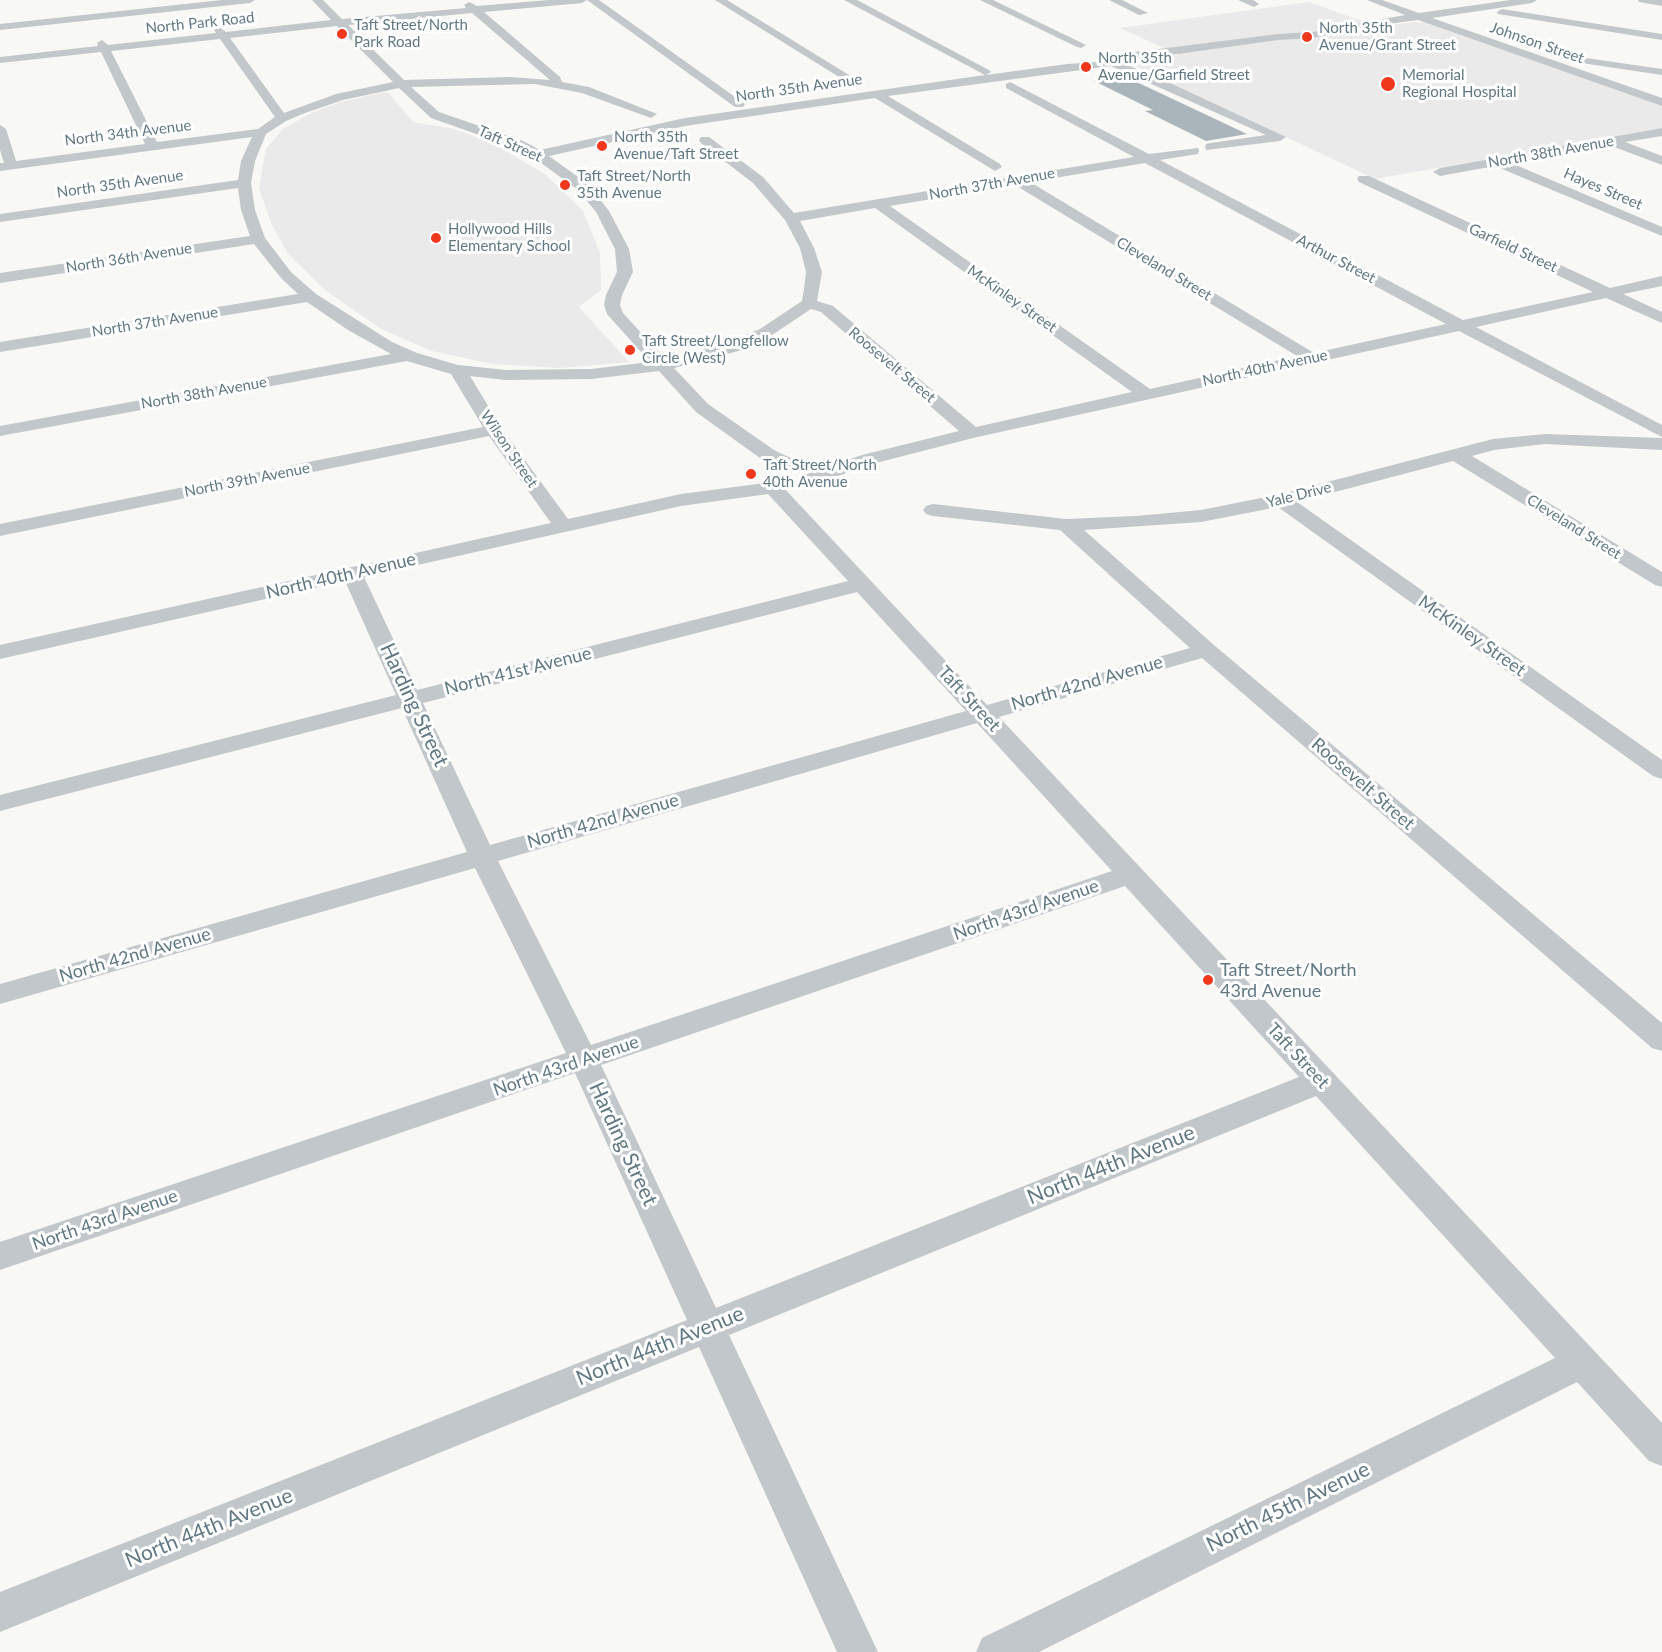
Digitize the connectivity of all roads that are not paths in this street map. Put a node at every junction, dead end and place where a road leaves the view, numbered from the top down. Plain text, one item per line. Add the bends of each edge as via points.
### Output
1 (250, 0) edge
2 (317, 0) edge
3 (520, 0) edge
4 (582, 0) edge
5 (592, 0) edge
6 (720, 0) edge
7 (849, 0) edge
8 (985, 0) edge
9 (1114, 0) edge
10 (1243, 0) edge
11 (1372, 0) edge
12 (1441, 0) edge
13 (1532, 0) edge
14 (1643, 0) edge
15 (208, 2) edge
16 (546, 2) edge
17 (1662, 3) edge
18 (1254, 4) dead end
19 (1475, 4) edge
20 (1497, 5) junction
21 (439, 6) edge
22 (471, 7) junction
23 (1143, 13) dead end
24 (1418, 16) junction
25 (338, 19) junction
26 (0, 27) edge
27 (1453, 29) junction
28 (221, 32) junction
29 (1662, 32) edge
30 (1662, 38) edge
31 (1081, 45) dead end
32 (103, 46) junction
33 (1, 55) edge
34 (1539, 57) junction
35 (1116, 62) junction
36 (985, 72) dead end
37 (1662, 72) edge
38 (856, 83) dead end
39 (402, 84) junction
40 (556, 84) junction
41 (1611, 84) junction
42 (1010, 86) dead end
43 (876, 94) junction
44 (1662, 102) edge
45 (739, 104) dead end
46 (651, 114) dead end
47 (282, 118) junction
48 (0, 129) edge
49 (261, 132) junction
50 (1662, 132) edge
51 (705, 140) dead end
52 (1611, 141) junction
53 (152, 146) junction
54 (1211, 147) dead end
55 (1193, 151) dead end
56 (538, 154) junction
57 (1146, 158) junction
58 (1662, 161) edge
59 (1497, 162) junction
60 (5, 166) edge
61 (995, 167) dead end
62 (1440, 172) dead end
63 (1364, 179) dead end
64 (1017, 180) junction
65 (244, 183) junction
66 (878, 204) junction
67 (0, 218) edge
68 (791, 218) junction
69 (1662, 232) edge
70 (258, 239) junction
71 (0, 278) edge
72 (1662, 281) edge
73 (1609, 293) junction
74 (310, 297) junction
75 (809, 303) junction
76 (1662, 318) edge
77 (1459, 325) junction
78 (0, 348) edge
79 (408, 356) junction
80 (1311, 358) junction
81 (662, 366) junction
82 (457, 370) junction
83 (506, 375) junction
84 (469, 389) junction
85 (1146, 394) junction
86 (730, 429) junction
87 (495, 430) junction
88 (0, 431) edge
89 (1662, 432) edge
90 (972, 433) junction
91 (1662, 444) edge
92 (1455, 454) junction
93 (801, 474) junction
94 (763, 481) junction
95 (1282, 500) junction
96 (933, 510) dead end
97 (1066, 525) junction
98 (563, 526) junction
99 (0, 530) edge
100 (813, 531) junction
101 (352, 574) junction
102 (1662, 581) edge
103 (862, 584) junction
104 (1206, 650) junction
105 (0, 652) edge
106 (411, 698) junction
107 (981, 713) junction
108 (1662, 771) edge
109 (0, 803) edge
110 (483, 856) junction
111 (1131, 874) junction
112 (0, 994) edge
113 (1662, 1040) edge
114 (584, 1060) junction
115 (1321, 1081) junction
116 (0, 1256) edge
117 (707, 1327) junction
118 (1581, 1363) junction
119 (1662, 1449) edge
120 (0, 1612) edge
121 (858, 1652) edge
122 (996, 1652) edge

1 - 15 street
2 - 25 street, Taft Street
3 - 22 street, North Park Road
4 - 16 street, North Park Road
5 - 45 street
6 - 38 street
7 - 36 street
8 - 31 street
9 - 23 street
10 - 18 street
11 - 24 street, Johnson Street
12 - 19 street
13 - 20 street, North 35th Avenue
14 - 17 street
15 - 26 street via 101,11
16 - 22 street, North Park Road
19 - 20 street, North 35th Avenue
19 - 24 street, North 35th Avenue
19 - 30 street
20 - 29 street
21 - 22 street, North Park Road
21 - 25 street, North Park Road
22 - 40 street via 556,79
24 - 27 street, Johnson Street
24 - 35 street, North 35th Avenue
25 - 28 street, North Park Road
25 - 39 street, Taft Street
27 - 34 street, Johnson Street
27 - 41 street, Johnson Street
28 - 32 street, North Park Road
28 - 47 street
32 - 33 street, North Park Road
32 - 53 street
34 - 37 street
34 - 41 street, Johnson Street
35 - 43 street, North 35th Avenue
35 - 54 street via 1280,137
39 - 40 street via 491,80
39 - 47 street via 340,97
39 - 56 street, Taft Street via 435,115 500,136
40 - 46 street
41 - 44 street, Johnson Street
42 - 57 street, Arthur Street
43 - 56 street, North 35th Avenue via 685,122
43 - 61 street
47 - 49 street
48 - 60 street
49 - 53 street, North 34th Avenue
49 - 65 street via 248,161
50 - 52 street, North 38th Avenue
51 - 68 street via 758,180
52 - 58 street
52 - 59 street, North 38th Avenue
53 - 60 street, North 34th Avenue
55 - 57 street, North 37th Avenue
56 - 81 street, Taft Street via 575,180 607,219 622,249 625,272 612,305 623,324
57 - 64 street, North 37th Avenue
57 - 77 street, Arthur Street
59 - 62 street, North 38th Avenue
59 - 69 street, Hayes Street
63 - 73 street, Garfield Street
64 - 66 street, North 37th Avenue
64 - 80 street, Cleveland Street
65 - 67 street, North 35th Avenue
65 - 70 street
66 - 68 street, North 37th Avenue
66 - 85 street, McKinley Street
68 - 75 street via 814,272
70 - 71 street, North 36th Avenue
70 - 74 street via 286,275
72 - 73 street, North 40th Avenue
73 - 76 street, Garfield Street
73 - 77 street, North 40th Avenue
74 - 78 street, North 37th Avenue
74 - 79 street via 354,327
75 - 81 street via 766,332 732,347
75 - 90 street, Roosevelt Street via 827,309
77 - 80 street, North 40th Avenue
77 - 89 street, Arthur Street
79 - 82 street
79 - 88 street, North 38th Avenue
80 - 85 street, North 40th Avenue
81 - 83 street via 591,374
81 - 86 street, Taft Street via 702,408
82 - 83 street
82 - 84 street, Wilson Street
83 - 84 street
84 - 87 street, Wilson Street
85 - 90 street, North 40th Avenue
86 - 93 street, Taft Street
86 - 94 street, Taft Street via 754,456
87 - 98 street, Wilson Street
87 - 99 street, North 39th Avenue
90 - 93 street, North 40th Avenue
91 - 92 street, Yale Drive via 1545,439
92 - 95 street, Yale Drive
92 - 102 street, Cleveland Street
93 - 94 street
93 - 94 street via 771,464
93 - 100 street, Taft Street via 803,501
94 - 98 street, North 40th Avenue
94 - 100 street, Taft Street
95 - 97 street, Yale Drive via 1202,516
95 - 108 street, McKinley Street
96 - 97 street, Yale Drive
97 - 104 street, Roosevelt Street
98 - 101 street, North 40th Avenue
100 - 103 street, Taft Street
101 - 105 street, North 40th Avenue
101 - 106 street, Harding Street
103 - 106 street, North 41st Avenue
103 - 107 street, Taft Street
104 - 107 street, North 42nd Avenue
104 - 113 street, Roosevelt Street
106 - 109 street, North 41st Avenue
106 - 110 street, Harding Street
107 - 110 street, North 42nd Avenue
107 - 111 street, Taft Street
110 - 112 street, North 42nd Avenue
110 - 114 street, Harding Street
111 - 114 street, North 43rd Avenue
111 - 115 street, Taft Street
114 - 116 street, North 43rd Avenue
114 - 117 street, Harding Street
115 - 117 street, North 44th Avenue
115 - 118 street, Taft Street
117 - 120 street, North 44th Avenue
117 - 121 street, Harding Street
118 - 119 street, Taft Street
118 - 122 street, North 45th Avenue

